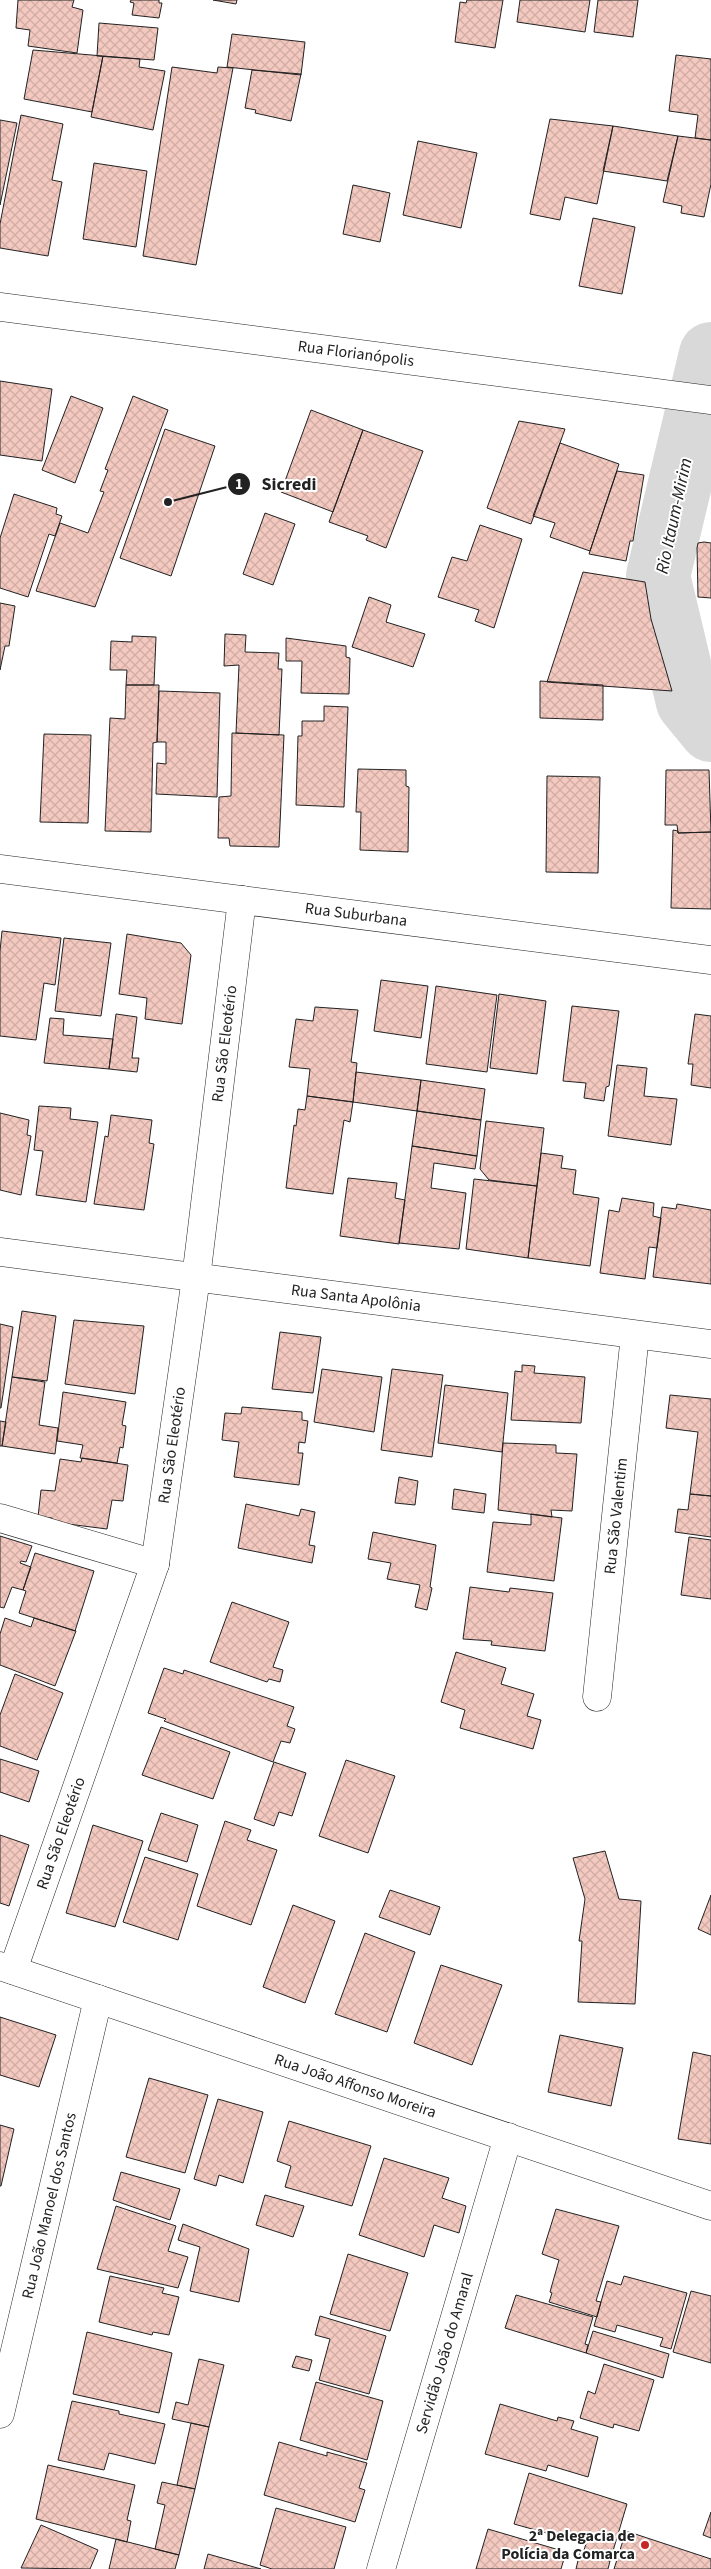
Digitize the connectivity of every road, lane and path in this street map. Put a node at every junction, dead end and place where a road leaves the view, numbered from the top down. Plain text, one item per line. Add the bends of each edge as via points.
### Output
1 (0, 307) edge
2 (711, 400) edge
3 (0, 868) edge
4 (242, 900) junction
5 (711, 960) edge
6 (0, 1252) edge
7 (196, 1278) junction
8 (634, 1334) junction
9 (711, 1344) edge
10 (0, 1518) edge
11 (155, 1564) junction
12 (597, 1697) dead end
13 (6, 1968) edge
14 (98, 1999) junction
15 (508, 2138) junction
16 (711, 2206) edge
17 (0, 2414) edge
18 (381, 2569) edge

1 - 2 street, Rua Florianópolis
3 - 4 street, Rua Suburbana
4 - 5 street, Rua Suburbana
4 - 7 street, Rua São Eleotério
6 - 7 street, Rua Santa Apolônia
7 - 8 street, Rua Santa Apolônia
7 - 11 street, Rua São Eleotério
8 - 9 street, Rua Santa Apolônia
8 - 12 street, Rua São Valentim
10 - 11 street
11 - 13 street, Rua São Eleotério
13 - 14 street, Rua João Affonso Moreira
14 - 15 street, Rua João Affonso Moreira
14 - 17 street, Rua João Manoel dos Santos
15 - 16 street, Rua João Affonso Moreira
15 - 18 street, Servidão João do Amaral

